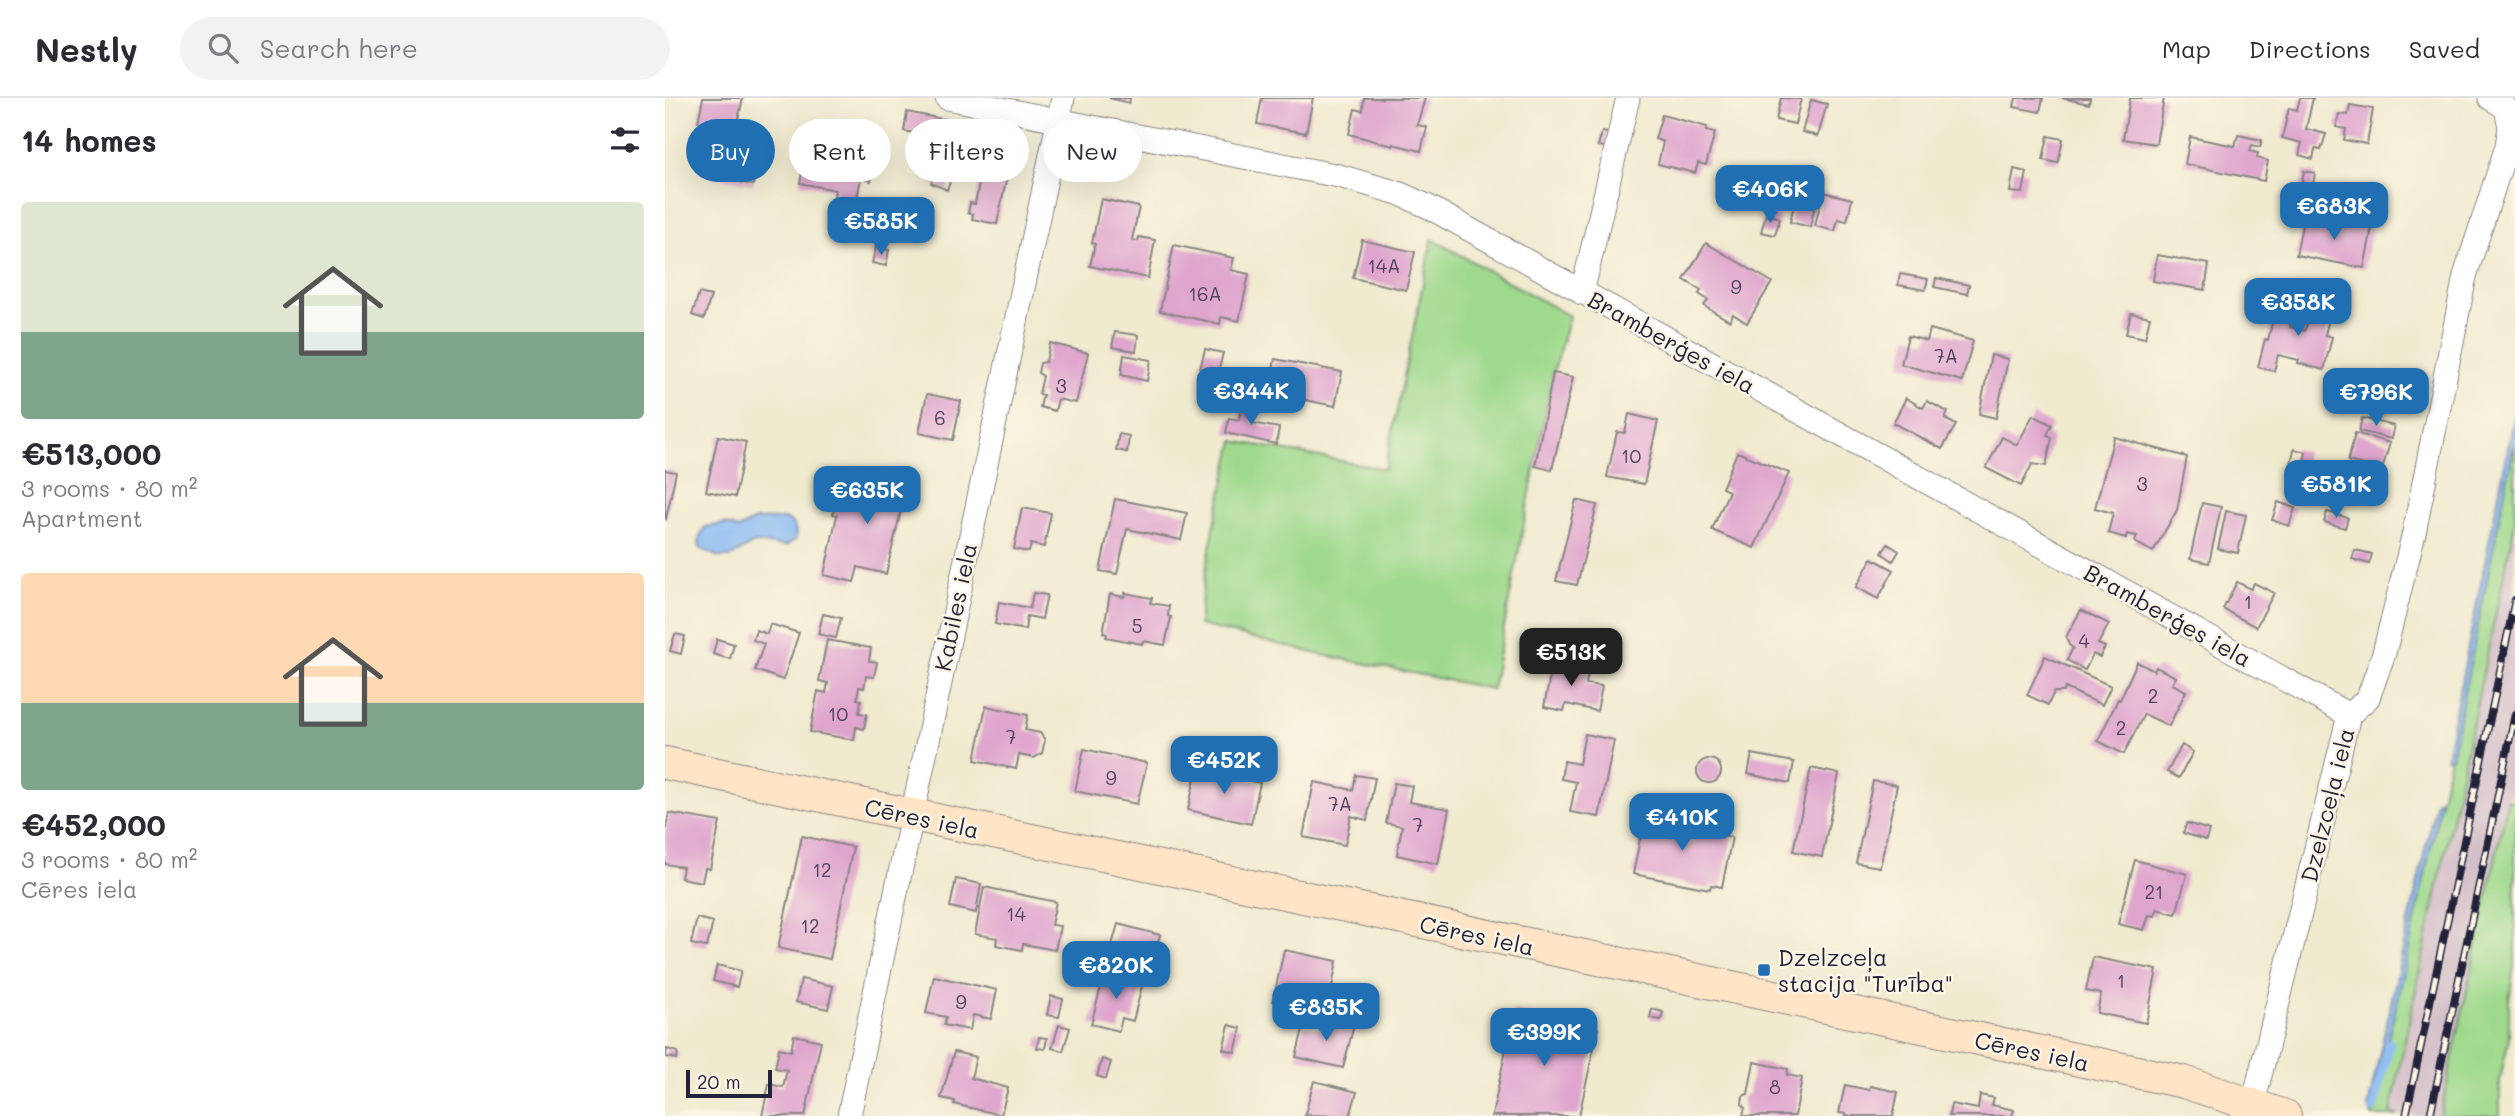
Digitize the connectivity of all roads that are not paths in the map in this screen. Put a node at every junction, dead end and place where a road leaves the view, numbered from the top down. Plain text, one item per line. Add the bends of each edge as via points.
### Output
1 (947, 98) edge
2 (1063, 98) edge
3 (1628, 98) edge
4 (2498, 103) edge
5 (1044, 119) edge
6 (1059, 119) edge
7 (1142, 138) edge
8 (1045, 182) edge
9 (1582, 293) junction
10 (2349, 715) junction
11 (665, 763) edge
12 (912, 816) junction
13 (2253, 1104) junction
14 (849, 1116) edge
15 (2285, 1116) edge

1 - 5 street, Bramberģes iela
2 - 6 street, Kabiles iela
3 - 9 street
4 - 10 street, Dzelzceļa iela via 2510,127 2507,146 2465,276 2414,533 2368,698
7 - 9 street, Bramberģes iela via 1302,168 1398,193
8 - 12 street, Kabiles iela
9 - 10 street, Bramberģes iela
10 - 13 street, Dzelzceļa iela
11 - 12 main road, Cēres iela
12 - 13 main road, Cēres iela via 2184,1082
12 - 14 street, Kabiles iela
13 - 15 main road, Cēres iela

